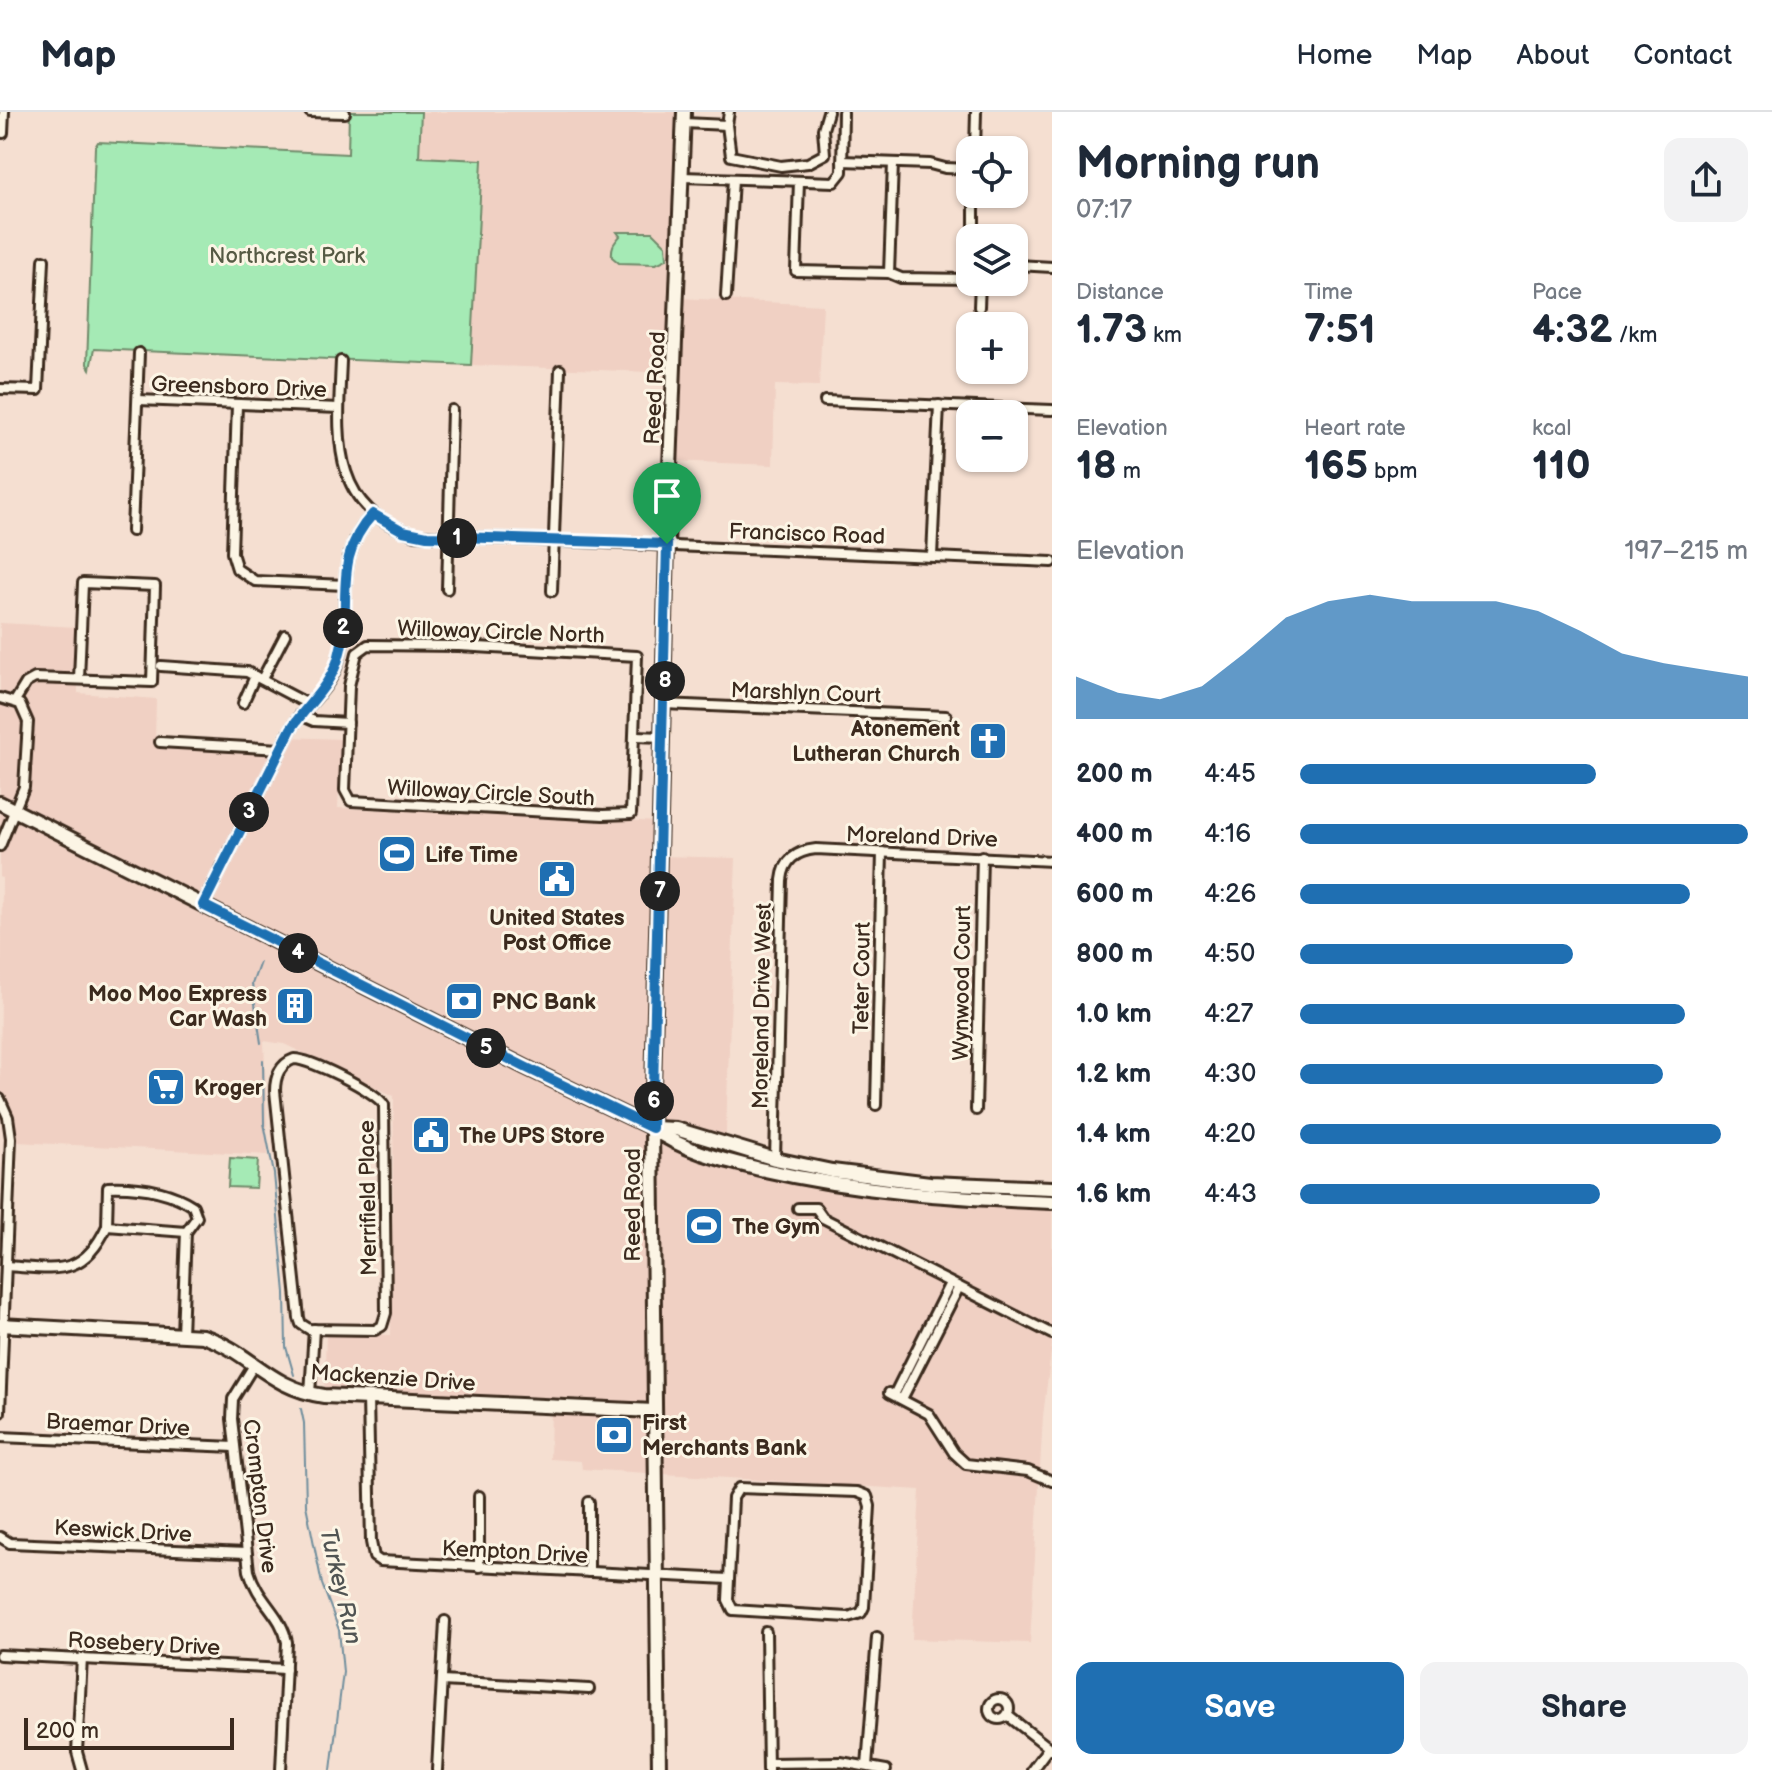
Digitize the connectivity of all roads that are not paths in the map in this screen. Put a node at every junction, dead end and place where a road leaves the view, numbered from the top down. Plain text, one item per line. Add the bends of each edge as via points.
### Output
1 (4, 112) edge
2 (310, 112) edge
3 (332, 112) edge
4 (729, 112) edge
5 (828, 112) edge
6 (843, 112) edge
7 (976, 112) edge
8 (345, 113) edge
9 (684, 117) edge
10 (727, 125) junction
11 (3, 133) dead end
12 (975, 136) edge
13 (842, 161) junction
14 (893, 163) junction
15 (956, 168) edge
16 (682, 177) junction
17 (733, 179) junction
18 (799, 181) junction
19 (44, 260) dead end
20 (1028, 266) edge
21 (1052, 267) edge
22 (889, 273) junction
23 (956, 279) edge
24 (726, 296) dead end
25 (979, 296) edge
26 (979, 307) dead end
27 (139, 353) dead end
28 (341, 361) dead end
29 (560, 370) dead end
30 (0, 389) edge
31 (138, 400) junction
32 (825, 401) dead end
33 (237, 405) junction
34 (939, 405) junction
35 (339, 408) junction
36 (452, 410) dead end
37 (1052, 410) edge
38 (373, 514) junction
39 (132, 531) dead end
40 (449, 537) junction
41 (554, 541) junction
42 (667, 544) junction
43 (932, 556) junction
44 (1052, 562) edge
45 (345, 585) junction
46 (447, 589) dead end
47 (552, 591) dead end
48 (285, 635) dead end
49 (161, 666) dead end
50 (259, 677) junction
51 (79, 679) junction
52 (0, 698) edge
53 (15, 701) junction
54 (243, 703) dead end
55 (308, 704) junction
56 (664, 704) junction
57 (300, 715) junction
58 (946, 716) dead end
59 (348, 723) junction
60 (636, 736) junction
61 (663, 737) junction
62 (160, 742) dead end
63 (281, 749) junction
64 (0, 803) edge
65 (15, 811) junction
66 (0, 846) edge
67 (882, 852) junction
68 (982, 856) junction
69 (792, 857) joint
70 (1052, 861) edge
71 (203, 905) junction
72 (0, 1099) edge
73 (876, 1105) dead end
74 (976, 1110) dead end
75 (652, 1128) junction
76 (775, 1159) junction
77 (738, 1164) junction
78 (784, 1183) dead end
79 (1052, 1188) edge
80 (1052, 1202) edge
81 (798, 1208) dead end
82 (107, 1226) junction
83 (186, 1232) junction
84 (6, 1266) junction
85 (954, 1285) junction
86 (2, 1325) edge
87 (314, 1329) junction
88 (182, 1334) junction
89 (1052, 1334) edge
90 (254, 1365) junction
91 (310, 1394) junction
92 (368, 1398) junction
93 (654, 1411) junction
94 (0, 1412) edge
95 (0, 1437) edge
96 (235, 1447) junction
97 (1052, 1481) edge
98 (479, 1496) dead end
99 (589, 1502) dead end
100 (0, 1537) edge
101 (246, 1553) junction
102 (479, 1567) junction
103 (589, 1572) junction
104 (657, 1575) junction
105 (728, 1579) junction
106 (445, 1621) dead end
107 (766, 1632) dead end
108 (877, 1637) dead end
109 (0, 1655) edge
110 (82, 1658) junction
111 (286, 1669) junction
112 (442, 1681) junction
113 (589, 1689) dead end
114 (1007, 1715) dead end
115 (1050, 1748) edge
116 (768, 1766) edge
117 (867, 1766) junction
118 (82, 1770) edge
119 (281, 1770) edge
120 (437, 1770) edge
121 (659, 1770) edge
122 (886, 1770) edge
123 (1032, 1770) edge

1 - 11 street
2 - 3 street
3 - 8 street
4 - 10 street
5 - 10 street via 823,129 826,149 822,158 808,163 781,166 731,156
6 - 13 street
7 - 12 street
9 - 10 street
9 - 16 main road, Reed Road
13 - 14 street
13 - 18 street via 834,182
14 - 15 street
14 - 22 street
16 - 17 street
16 - 42 main road, Reed Road
17 - 18 street
17 - 24 street
18 - 22 street via 796,271
19 - 30 street via 38,390
20 - 21 street
22 - 23 street
25 - 26 street
27 - 31 street
28 - 35 street
29 - 41 street
31 - 33 street, Greensboro Drive
31 - 39 street
32 - 34 street
33 - 35 street, Greensboro Drive
33 - 45 street via 231,542 235,567 255,581
34 - 37 street
34 - 43 street
35 - 38 street via 339,449 346,477
36 - 40 street
38 - 40 street, Francisco Road via 403,531
38 - 45 street via 351,544
40 - 41 street, Francisco Road
40 - 46 street
41 - 42 street, Francisco Road
41 - 47 street
42 - 43 street, Francisco Road
42 - 56 main road, Reed Road
43 - 44 street, Francisco Road
45 - 55 street via 340,654 326,686
48 - 50 street
49 - 50 street via 238,670
50 - 54 street
50 - 55 street
51 - 51 street via 83,583 155,586 152,682
51 - 53 street via 35,678
52 - 53 street
53 - 65 street via 28,722 24,787
55 - 57 street
56 - 58 street, Marshlyn Court
56 - 61 main road, Reed Road
57 - 59 street
57 - 63 street
59 - 60 street, Willoway Circle North via 351,672 362,647 513,648 637,656
59 - 60 street, Willoway Circle South via 345,790 351,801 603,815 631,814
60 - 61 street
61 - 75 main road, Reed Road
62 - 63 street
63 - 71 street
64 - 65 main road
65 - 66 street
65 - 71 main road
67 - 68 street, Moreland Drive
67 - 69 street, Moreland Drive via 816,849
67 - 73 street, Teter Court
68 - 70 street, Moreland Drive
68 - 74 street, Wynwood Court
69 - 76 street, Moreland Drive West via 782,880
71 - 75 main road
72 - 84 street via 11,1138
75 - 76 main road via 676,1129
75 - 77 main road via 671,1141
75 - 93 main road, Reed Road
76 - 79 main road via 898,1181
77 - 78 main road via 742,1171
77 - 80 main road via 874,1191
81 - 85 street via 816,1208 823,1218
82 - 83 street
82 - 83 street via 108,1187 133,1187 193,1206 197,1217
82 - 84 street via 96,1248 77,1264
83 - 88 street
84 - 86 street
85 - 89 street
85 - 97 street via 895,1396 933,1417 966,1464 1028,1471
86 - 88 main road, Mackenzie Drive
86 - 94 street
87 - 87 street, Merrifield Place via 299,1318 275,1098 279,1072 287,1061 297,1059 374,1095 384,1109 384,1322 370,1331
87 - 91 street
88 - 90 main road, Mackenzie Drive via 218,1341
90 - 91 main road, Mackenzie Drive
90 - 96 street, Crompton Drive via 233,1399
91 - 92 main road, Mackenzie Drive
92 - 93 main road, Mackenzie Drive
92 - 102 street, Kempton Drive via 374,1557 386,1563
93 - 104 main road, Reed Road
95 - 96 street, Braemar Drive
96 - 101 street, Crompton Drive
98 - 102 street
99 - 103 street
100 - 101 street, Keswick Drive via 10,1543
101 - 111 street, Crompton Drive via 257,1593 285,1630
102 - 103 street, Kempton Drive
103 - 104 street, Kempton Drive
104 - 105 street, Kempton Drive
104 - 121 main road, Reed Road
105 - 105 street via 733,1610 848,1617 861,1613 867,1496 744,1488 733,1494
106 - 112 street
107 - 116 street
108 - 117 street
109 - 110 street, Rosebery Drive
110 - 111 street, Rosebery Drive
110 - 118 street via 77,1752
111 - 119 street, Crompton Drive
112 - 113 street
112 - 120 street
114 - 115 street
115 - 123 street
116 - 117 street
117 - 122 street

